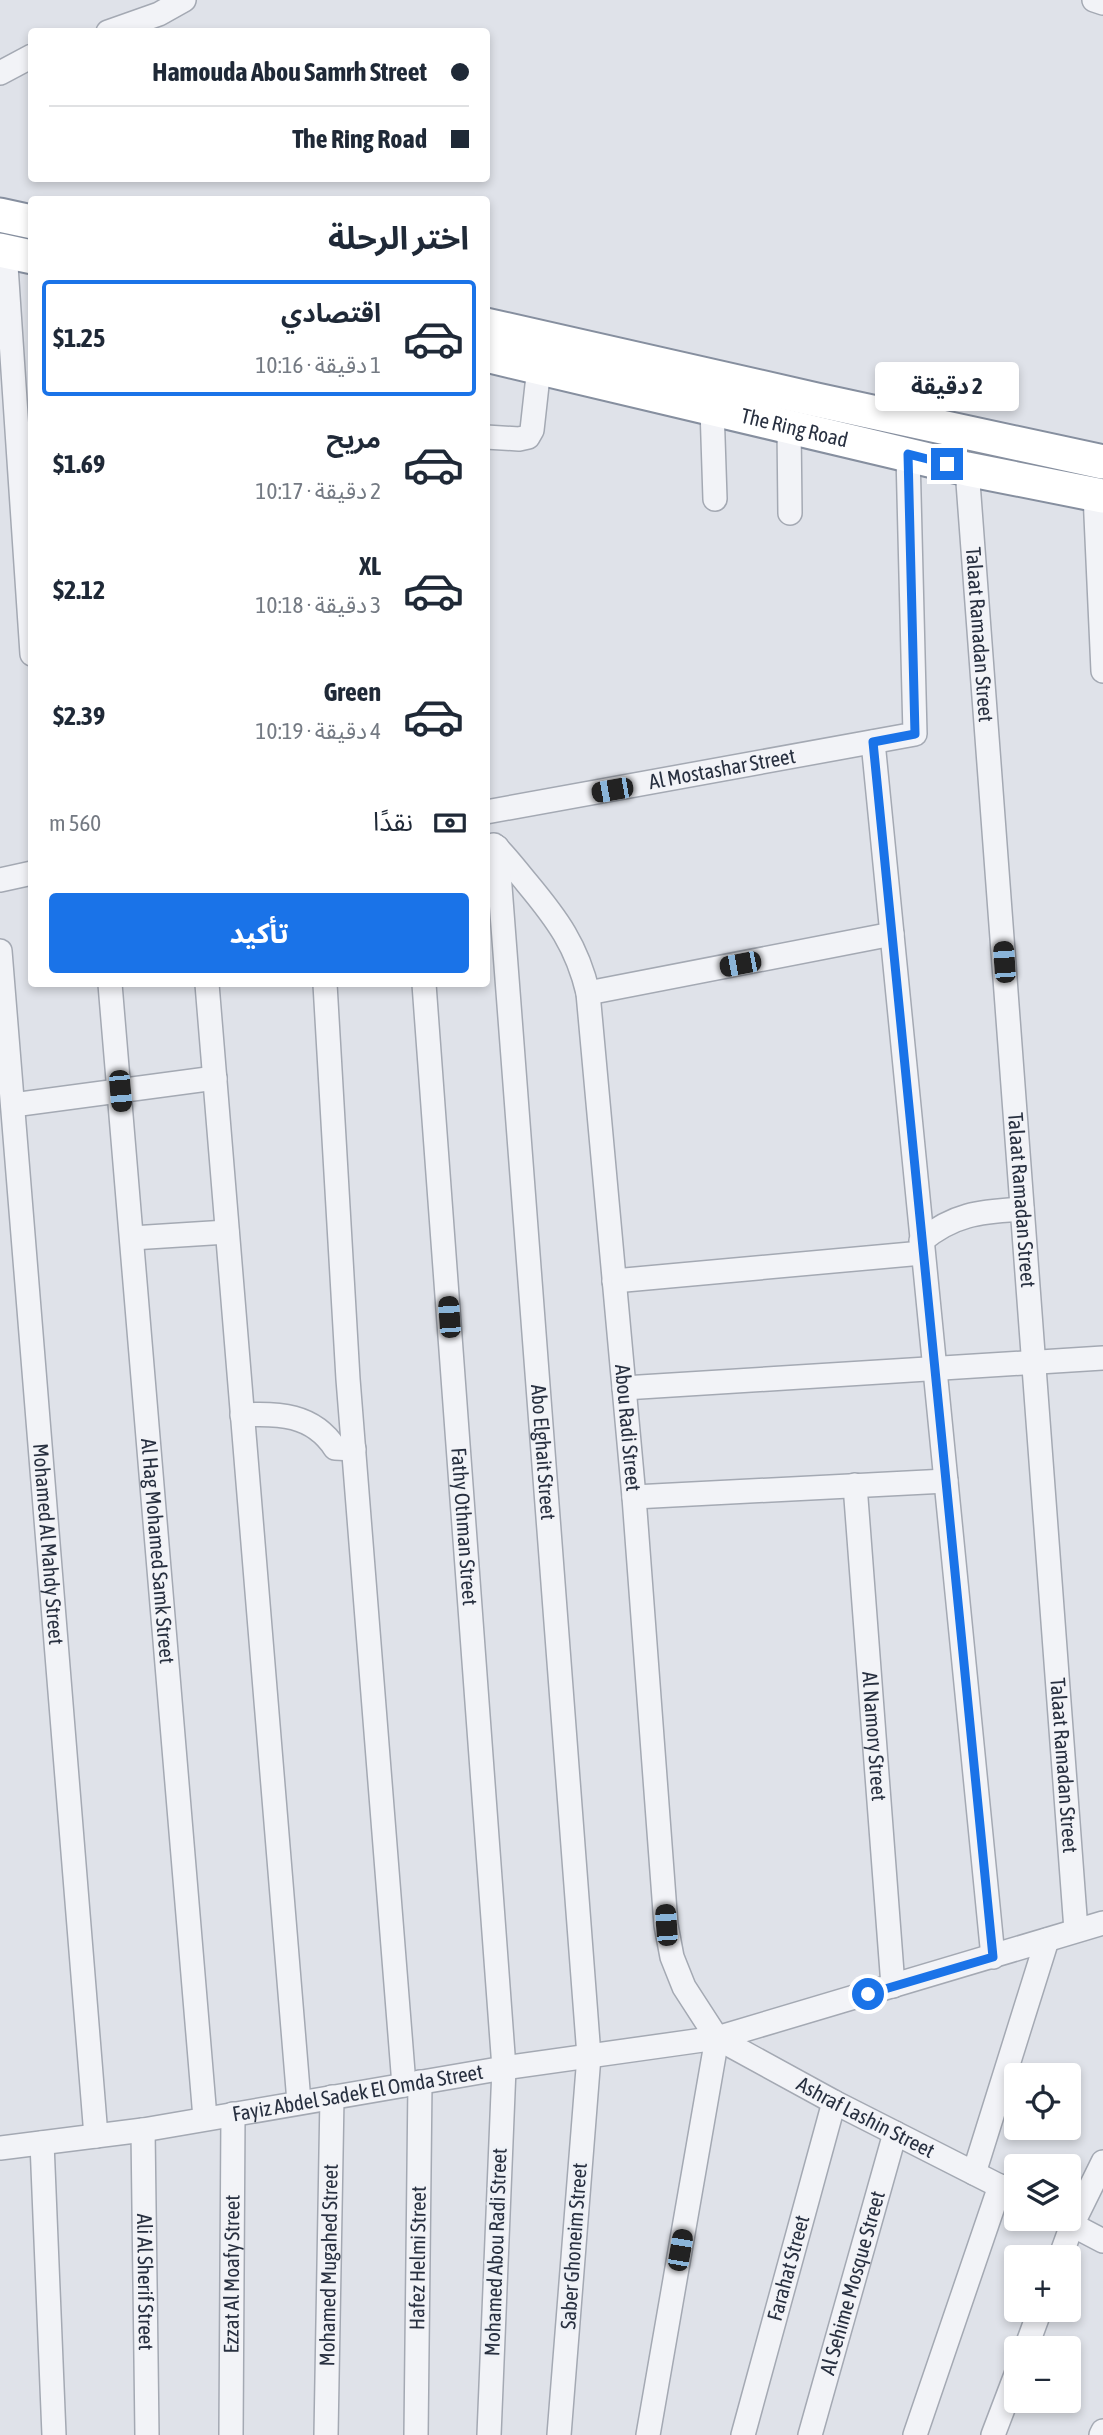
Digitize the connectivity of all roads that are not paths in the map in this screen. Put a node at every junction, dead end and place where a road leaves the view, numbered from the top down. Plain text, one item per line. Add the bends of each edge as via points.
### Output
1 (184, 0) edge
2 (1094, 0) edge
3 (1103, 3) edge
4 (119, 28) edge
5 (28, 58) edge
6 (0, 73) edge
7 (0, 215) edge
8 (28, 221) edge
9 (12, 252) edge
10 (490, 327) edge
11 (543, 353) junction
12 (490, 355) edge
13 (712, 408) junction
14 (789, 427) junction
15 (490, 437) edge
16 (908, 454) junction
17 (1103, 462) edge
18 (967, 469) junction
19 (1099, 495) edge
20 (715, 499) dead end
21 (790, 513) dead end
22 (28, 574) edge
23 (1103, 671) edge
24 (873, 742) junction
25 (490, 811) edge
26 (492, 843) edge
27 (28, 874) edge
28 (0, 880) edge
29 (892, 934) junction
30 (0, 951) edge
31 (110, 987) edge
32 (207, 987) edge
33 (325, 987) edge
34 (424, 987) edge
35 (588, 993) junction
36 (215, 1078) junction
37 (120, 1091) junction
38 (13, 1105) junction
39 (1023, 1209) junction
40 (228, 1232) junction
41 (132, 1238) junction
42 (922, 1247) junction
43 (614, 1281) junction
44 (1103, 1358) edge
45 (1034, 1362) junction
46 (935, 1368) junction
47 (624, 1388) junction
48 (242, 1415) junction
49 (354, 1449) junction
50 (946, 1480) junction
51 (855, 1485) junction
52 (634, 1497) junction
53 (1103, 1923) edge
54 (1076, 1930) junction
55 (1047, 1940) junction
56 (993, 1957) junction
57 (893, 1986) junction
58 (717, 2038) junction
59 (589, 2056) junction
60 (504, 2068) junction
61 (412, 2084) junction
62 (332, 2097) junction
63 (299, 2102) junction
64 (834, 2102) junction
65 (233, 2113) junction
66 (205, 2118) junction
67 (143, 2130) junction
68 (895, 2133) junction
69 (96, 2136) junction
70 (42, 2143) junction
71 (0, 2148) edge
72 (1103, 2162) edge
73 (974, 2173) junction
74 (1004, 2189) edge
75 (1081, 2199) edge
76 (1004, 2201) edge
77 (1081, 2229) edge
78 (1103, 2241) edge
79 (1004, 2406) edge
80 (54, 2435) edge
81 (147, 2435) edge
82 (231, 2435) edge
83 (326, 2435) edge
84 (416, 2435) edge
85 (489, 2435) edge
86 (559, 2435) edge
87 (648, 2435) edge
88 (743, 2435) edge
89 (810, 2435) edge
90 (915, 2435) edge
91 (993, 2435) edge

1 - 4 street
2 - 3 street
5 - 6 street
7 - 8 highway
9 - 22 street
10 - 11 highway, The Ring Road
11 - 12 highway, The Ring Road
11 - 13 highway, The Ring Road
11 - 15 street via 528,438
11 - 17 highway, The Ring Road
13 - 14 highway, The Ring Road
13 - 20 street
14 - 16 highway, The Ring Road
14 - 21 street
16 - 18 highway, The Ring Road
16 - 24 street, Al Mostashar Street via 915,734
18 - 19 highway, The Ring Road
18 - 39 street, Talaat Ramadan Street
19 - 23 street
24 - 25 street, Al Mostashar Street
24 - 29 street
26 - 35 street, Abou Radi Street via 565,932
26 - 59 street, Abo Elghait Street
27 - 28 street
29 - 35 street
29 - 42 street
30 - 38 street, Mohamed Al Mahdy Street
31 - 37 street, Al Hag Mohamed Samk Street
32 - 36 street
33 - 49 street, Hafez Helmi Street
34 - 60 street, Fathy Othman Street
35 - 43 street, Abou Radi Street
36 - 37 street
36 - 40 street
37 - 38 street
37 - 41 street, Al Hag Mohamed Samk Street
38 - 69 street, Mohamed Al Mahdy Street
39 - 42 street via 964,1215
39 - 45 street, Talaat Ramadan Street
40 - 41 street
40 - 48 street
41 - 66 street, Al Hag Mohamed Samk Street
42 - 43 street
42 - 46 street
43 - 47 street, Abou Radi Street
44 - 45 street
45 - 46 street
45 - 54 street, Talaat Ramadan Street
46 - 47 street
46 - 50 street
47 - 52 street, Abou Radi Street
48 - 49 street via 276,1413 301,1419 317,1428 335,1448
48 - 63 street
49 - 61 street, Hafez Helmi Street
50 - 51 street
50 - 56 street
51 - 52 street
51 - 57 street, Al Namory Street
52 - 58 street, Abou Radi Street via 666,1925 684,1987
53 - 54 street, Fayiz Abdel Sadek El Omda Street
54 - 55 street, Fayiz Abdel Sadek El Omda Street
55 - 56 street, Fayiz Abdel Sadek El Omda Street
55 - 73 street
56 - 57 street, Fayiz Abdel Sadek El Omda Street
57 - 58 street, Fayiz Abdel Sadek El Omda Street
58 - 59 street, Fayiz Abdel Sadek El Omda Street
58 - 64 street, Ashraf Lashin Street
58 - 87 street
59 - 60 street, Fayiz Abdel Sadek El Omda Street
59 - 86 street, Saber Ghoneim Street
60 - 61 street, Fayiz Abdel Sadek El Omda Street
60 - 85 street, Mohamed Abou Radi Street
61 - 62 street, Fayiz Abdel Sadek El Omda Street
61 - 84 street, Hafez Helmi Street
62 - 63 street, Fayiz Abdel Sadek El Omda Street
62 - 83 street, Mohamed Mugahed Street
63 - 65 street, Fayiz Abdel Sadek El Omda Street
64 - 68 street, Ashraf Lashin Street
64 - 88 street, Farahat Street
65 - 66 street, Fayiz Abdel Sadek El Omda Street
65 - 82 street, Ezzat Al Moafy Street
66 - 67 street, Fayiz Abdel Sadek El Omda Street
67 - 69 street, Fayiz Abdel Sadek El Omda Street
67 - 81 street, Ali Al Sherif Street
68 - 73 street, Ashraf Lashin Street
68 - 89 street, Al Sehime Mosque Street
69 - 70 street, Fayiz Abdel Sadek El Omda Street
70 - 71 street, Fayiz Abdel Sadek El Omda Street
70 - 80 street
72 - 75 street
73 - 74 street, Ashraf Lashin Street
76 - 90 street
77 - 78 street
79 - 91 street

